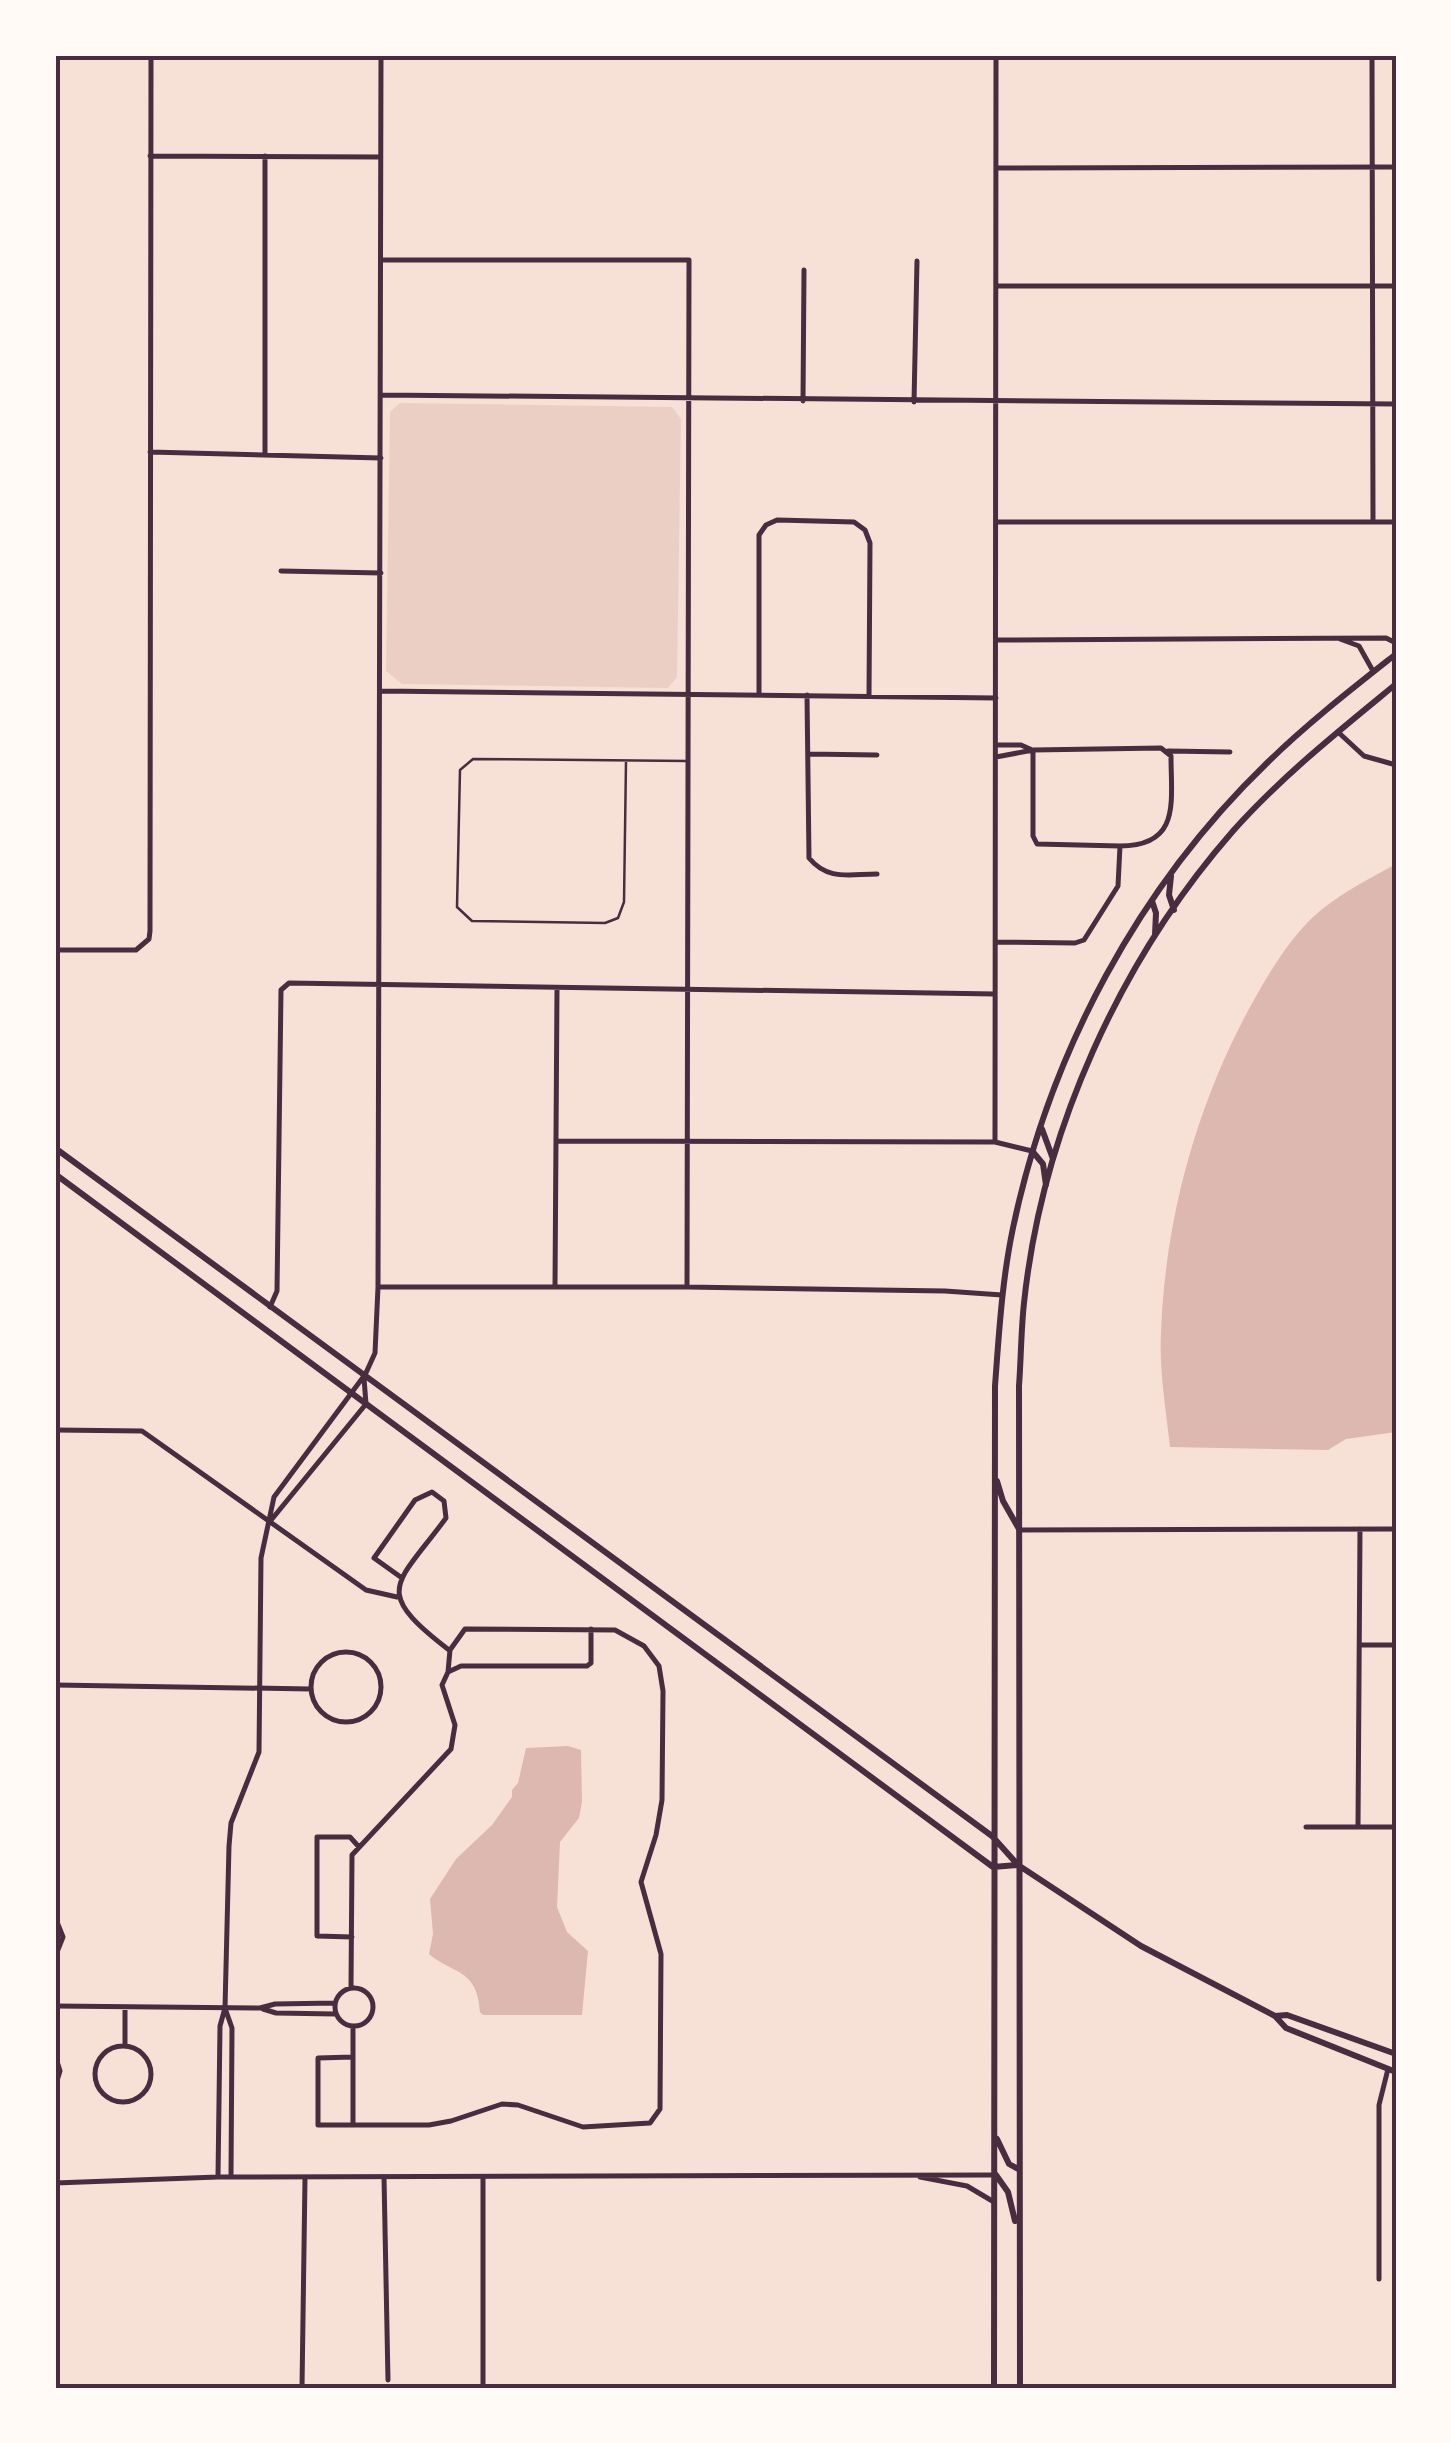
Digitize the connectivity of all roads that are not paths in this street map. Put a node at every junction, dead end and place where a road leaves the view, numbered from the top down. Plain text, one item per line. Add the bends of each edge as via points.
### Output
1 (151, 55) edge
2 (381, 55) edge
3 (996, 55) edge
4 (1372, 55) edge
5 (150, 156) junction
6 (265, 156) junction
7 (381, 157) junction
8 (1372, 167) junction
9 (996, 168) junction
10 (1396, 168) edge
11 (381, 260) junction
12 (918, 261) dead end
13 (804, 270) dead end
14 (997, 286) junction
15 (1373, 286) junction
16 (1396, 286) edge
17 (382, 395) junction
18 (689, 399) junction
19 (803, 401) junction
20 (914, 402) junction
21 (997, 403) junction
22 (1372, 404) junction
23 (1396, 404) edge
24 (150, 452) junction
25 (265, 453) junction
26 (382, 458) junction
27 (996, 522) junction
28 (1373, 522) junction
29 (1396, 522) edge
30 (281, 571) dead end
31 (382, 572) junction
32 (1337, 638) junction
33 (996, 640) junction
34 (1396, 642) edge
35 (1396, 654) edge
36 (1374, 672) junction
37 (1394, 683) edge
38 (381, 691) junction
39 (689, 694) junction
40 (758, 695) junction
41 (807, 696) junction
42 (869, 696) junction
43 (996, 698) junction
44 (1338, 732) junction
45 (996, 744) junction
46 (1033, 750) junction
47 (1168, 752) junction
48 (1230, 752) dead end
49 (808, 754) junction
50 (878, 756) dead end
51 (996, 757) junction
52 (626, 760) junction
53 (689, 761) junction
54 (1396, 764) edge
55 (1120, 846) junction
56 (877, 874) dead end
57 (1171, 874) junction
58 (1152, 901) junction
59 (1174, 910) junction
60 (1155, 936) junction
61 (996, 942) junction
62 (55, 950) edge
63 (380, 986) junction
64 (557, 988) junction
65 (690, 990) junction
66 (996, 994) junction
67 (1041, 1126) junction
68 (689, 1140) junction
69 (556, 1141) junction
70 (995, 1142) junction
71 (55, 1148) edge
72 (1032, 1151) junction
73 (1054, 1160) junction
74 (55, 1174) edge
75 (1047, 1190) junction
76 (378, 1287) junction
77 (555, 1287) junction
78 (687, 1288) junction
79 (1002, 1295) junction
80 (270, 1307) junction
81 (364, 1376) junction
82 (353, 1395) junction
83 (366, 1404) junction
84 (55, 1430) edge
85 (995, 1475) junction
86 (270, 1521) junction
87 (1360, 1529) junction
88 (1396, 1529) edge
89 (1020, 1530) junction
90 (402, 1578) junction
91 (397, 1597) junction
92 (591, 1630) junction
93 (1361, 1645) junction
94 (1396, 1646) edge
95 (450, 1650) junction
96 (448, 1672) junction
97 (55, 1685) edge
98 (259, 1689) junction
99 (310, 1689) junction
100 (1306, 1827) dead end
101 (1358, 1827) junction
102 (1396, 1827) edge
103 (992, 1836) junction
104 (359, 1847) junction
105 (1018, 1865) junction
106 (992, 1866) junction
107 (55, 1917) edge
108 (352, 1937) junction
109 (55, 1957) edge
110 (352, 1988) junction
111 (335, 2004) junction
112 (55, 2006) edge
113 (125, 2006) junction
114 (225, 2008) junction
115 (260, 2008) junction
116 (336, 2014) junction
117 (1274, 2016) junction
118 (353, 2026) junction
119 (125, 2046) junction
120 (1396, 2054) edge
121 (55, 2055) edge
122 (353, 2057) junction
123 (1392, 2071) edge
124 (55, 2087) edge
125 (353, 2125) junction
126 (995, 2134) junction
127 (1018, 2170) junction
128 (912, 2175) junction
129 (996, 2175) junction
130 (218, 2177) junction
131 (231, 2177) junction
132 (305, 2178) junction
133 (384, 2178) junction
134 (482, 2178) junction
135 (55, 2183) edge
136 (995, 2203) junction
137 (1018, 2232) junction
138 (1379, 2279) dead end
139 (388, 2380) dead end
140 (302, 2388) edge
141 (483, 2388) edge
142 (994, 2388) edge
143 (1020, 2388) edge

1 - 5 street
2 - 7 street
3 - 9 street
4 - 8 street
5 - 6 street
5 - 24 street
6 - 7 street
6 - 25 street
7 - 11 street
8 - 9 street
8 - 10 street
8 - 15 street
9 - 14 street
11 - 17 street
11 - 18 street via 689,260
12 - 20 street
13 - 19 street
14 - 15 street
14 - 21 street
15 - 16 street
15 - 22 street
17 - 18 street
17 - 26 street
18 - 19 street
18 - 39 street
19 - 20 street
20 - 21 street
21 - 22 street
21 - 27 street
22 - 23 street
22 - 28 street
24 - 25 street
24 - 62 street via 150,931 136,950
25 - 26 street
26 - 31 street
27 - 28 street
27 - 33 street
28 - 29 street
30 - 31 street
31 - 38 street
32 - 33 street
32 - 34 street
32 - 36 street via 1359,646
33 - 43 street
35 - 36 main road
36 - 57 main road via 1269,762
37 - 44 main road
38 - 39 street
38 - 63 street
39 - 40 street
39 - 53 street
40 - 41 street
40 - 42 street via 759,536 777,520 854,522 865,530
41 - 42 street
41 - 49 street
42 - 43 street
43 - 45 street
44 - 54 street via 1364,756
44 - 59 main road via 1234,831
45 - 46 street
45 - 51 street
46 - 47 street
46 - 51 street
46 - 55 street via 1037,844
47 - 48 street
47 - 55 street via 1168,822 1149,844
49 - 50 street
49 - 56 street via 808,858 829,874
51 - 61 street
52 - 52 lane via 474,759 460,770 457,907 472,921 618,918 624,902
52 - 53 lane
53 - 65 street
55 - 61 street via 1118,886 1084,940
57 - 58 main road
57 - 59 main road
58 - 60 main road
58 - 67 main road via 1096,994
59 - 60 main road
60 - 73 main road via 1090,1060
61 - 66 street
63 - 64 street
63 - 76 street
63 - 80 street via 289,983 281,990 277,1291
64 - 65 street
64 - 69 street
65 - 66 street
65 - 68 street
66 - 70 street
67 - 72 main road
67 - 73 main road
68 - 69 street
68 - 70 street
68 - 78 street
69 - 77 street
70 - 72 street
71 - 80 main road
72 - 75 main road via 1043,1164
72 - 79 main road
73 - 75 main road
74 - 82 main road
75 - 89 main road via 1024,1302
76 - 77 street
76 - 81 street via 374,1353
77 - 78 street
78 - 79 street
79 - 85 main road
80 - 81 main road
81 - 82 street
81 - 83 street
81 - 103 main road
82 - 83 main road
82 - 86 street via 274,1497
83 - 86 street
83 - 106 main road
84 - 86 street via 142,1431
85 - 89 main road
85 - 103 main road
86 - 91 street via 366,1590
86 - 98 street via 260,1558
87 - 88 street
87 - 89 street
87 - 93 street
89 - 105 main road
90 - 90 street via 374,1558 415,1500 432,1492 444,1502 446,1518
90 - 91 street
91 - 95 street
92 - 95 street via 465,1629
92 - 96 street via 587,1666 462,1666
92 - 125 street via 616,1630 644,1646 659,1666 663,1692 662,1800 641,1882 661,1954 657,2116 635,2126 583,2126 502,2104 452,2122
93 - 94 street
93 - 101 street
95 - 96 street
96 - 104 street via 442,1692 455,1725 451,1749
97 - 98 street
98 - 99 street
98 - 114 street via 258,1752 228,1846
99 - 99 street via 326,1716 347,1722 375,1706 381,1684 371,1663 350,1652 318,1666
100 - 101 street
101 - 102 street
103 - 105 main road
103 - 106 main road
104 - 108 street via 352,1855
104 - 108 street via 350,1837 317,1837 318,1936
105 - 106 main road
105 - 117 main road via 1141,1946
105 - 127 main road
106 - 126 main road
107 - 109 street via 63,1937
108 - 110 street
110 - 111 street
110 - 118 street via 368,1994 373,2006 369,2018
111 - 115 street
111 - 116 street
112 - 113 street
113 - 114 street
113 - 119 street
114 - 115 street
114 - 130 street
114 - 131 street via 232,2028
115 - 116 street
116 - 118 street
117 - 120 main road via 1288,2015
117 - 123 main road via 1286,2028
118 - 122 street
119 - 119 street via 102,2055 94,2074 101,2092 118,2101 137,2098 151,2075 145,2056
121 - 124 street
122 - 125 street
122 - 125 street via 318,2058 318,2125
123 - 138 street via 1378,2105
126 - 127 main road
126 - 129 main road
127 - 137 main road
128 - 129 street
128 - 134 street
128 - 136 street via 967,2186
129 - 136 main road
129 - 137 main road via 1008,2192
130 - 131 street
130 - 135 street
131 - 132 street
132 - 133 street
132 - 140 street
133 - 134 street
133 - 139 street
134 - 141 street
136 - 142 main road
137 - 143 main road

